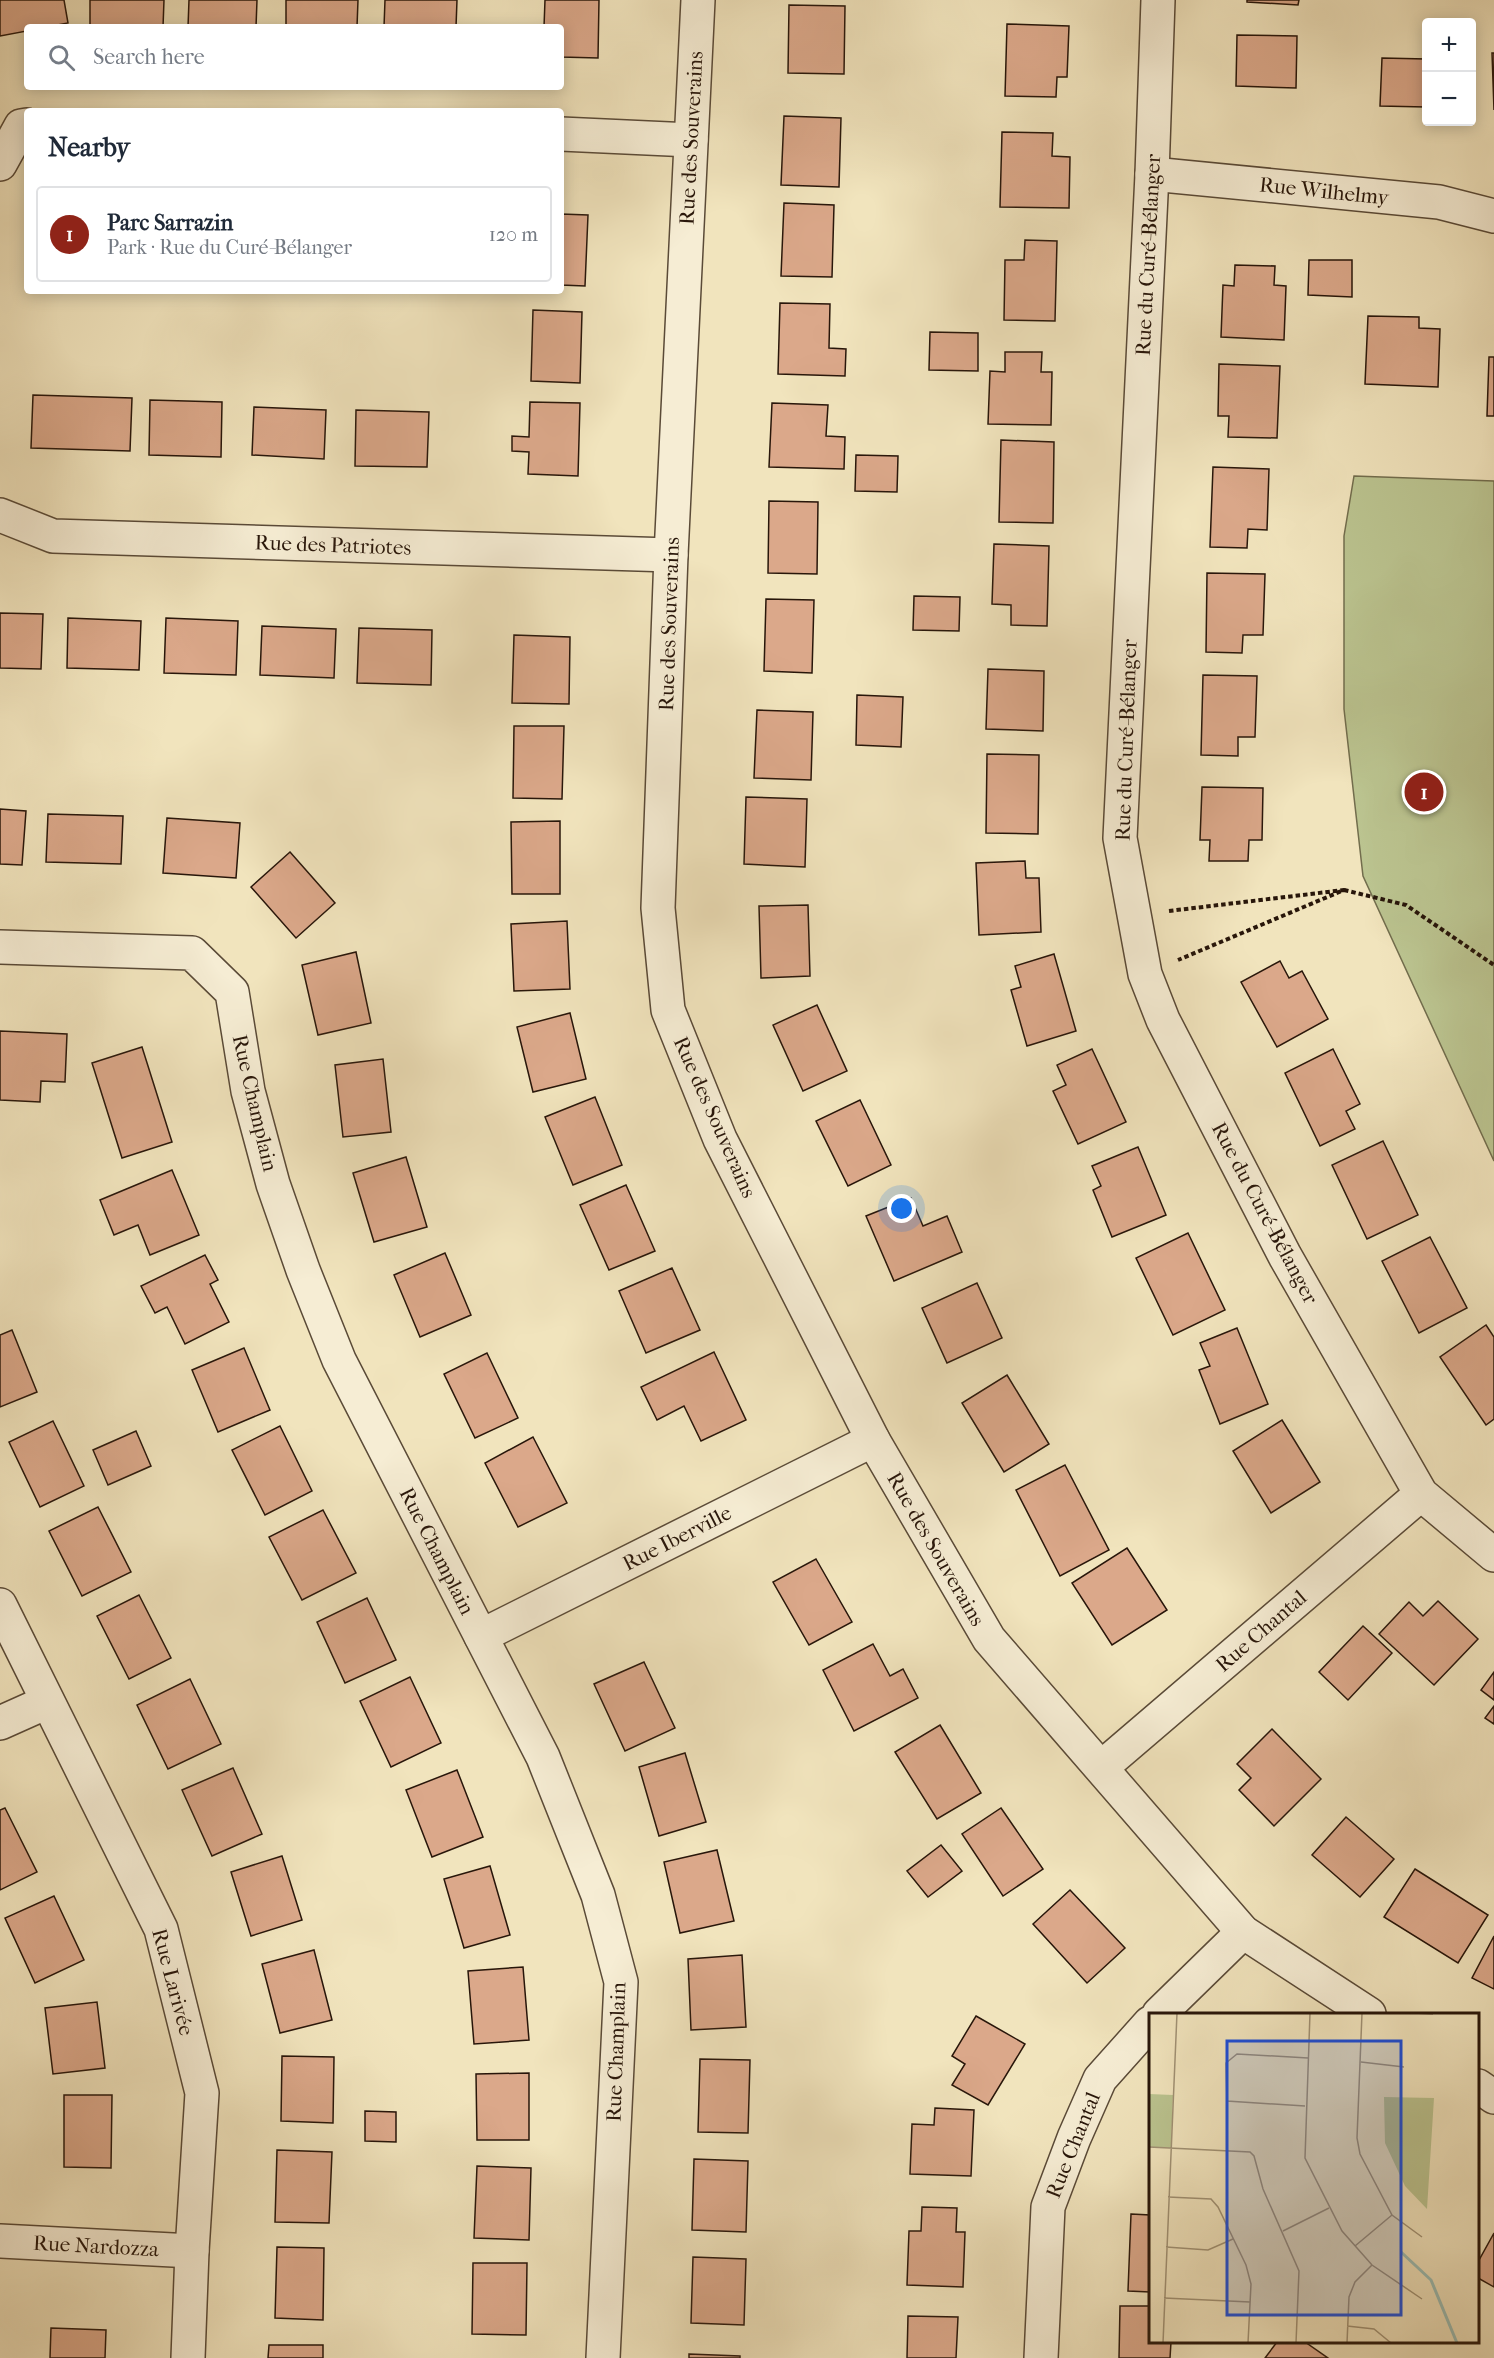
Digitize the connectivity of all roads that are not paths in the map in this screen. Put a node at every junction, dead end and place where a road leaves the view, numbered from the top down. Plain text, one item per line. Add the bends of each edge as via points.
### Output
1 (698, 0) edge
2 (1158, 0) edge
3 (24, 126) edge
4 (564, 134) edge
5 (691, 140) junction
6 (0, 164) edge
7 (1152, 174) junction
8 (1494, 216) edge
9 (0, 515) edge
10 (671, 555) junction
11 (0, 947) edge
12 (873, 1440) junction
13 (1421, 1494) junction
14 (1494, 1555) edge
15 (0, 1605) edge
16 (481, 1636) junction
17 (47, 1702) junction
18 (0, 1723) edge
19 (1102, 1767) junction
20 (1243, 1932) junction
21 (1160, 2013) edge
22 (1367, 2013) edge
23 (1149, 2024) edge
24 (1479, 2087) edge
25 (1494, 2097) edge
26 (0, 2241) edge
27 (192, 2251) junction
28 (188, 2358) edge
29 (603, 2358) edge
30 (1041, 2358) edge

1 - 5 street, Rue des Souverains
2 - 7 street, Rue du Curé-Bélanger
3 - 6 street
4 - 5 street
5 - 10 street, Rue des Souverains
7 - 8 street, Rue Wilhelmy via 1439,202
7 - 13 street, Rue du Curé-Bélanger via 1120,838 1145,974 1163,1020 1286,1256
9 - 10 street, Rue des Patriotes via 53,537
10 - 12 street, Rue des Souverains via 658,908 668,1010 720,1139
11 - 16 street, Rue Champlain via 192,953 232,992 248,1090 273,1184 303,1270 339,1360
12 - 16 street, Rue Iberville
12 - 19 street, Rue des Souverains via 989,1639
13 - 14 street, Rue du Curé-Bélanger
13 - 19 street, Rue Chantal
15 - 17 street, Rue Larivée
16 - 29 street, Rue Champlain via 548,1767 598,1895 621,1982
17 - 18 street
17 - 27 street, Rue Larivée via 161,1929 202,2093
19 - 20 street, Rue des Souverains
20 - 21 street
20 - 22 street, Rue des Souverains
23 - 30 street, Rue Chantal via 1100,2079 1048,2207
24 - 25 street
26 - 27 street, Rue Nardozza
27 - 28 street, Rue Larivée

